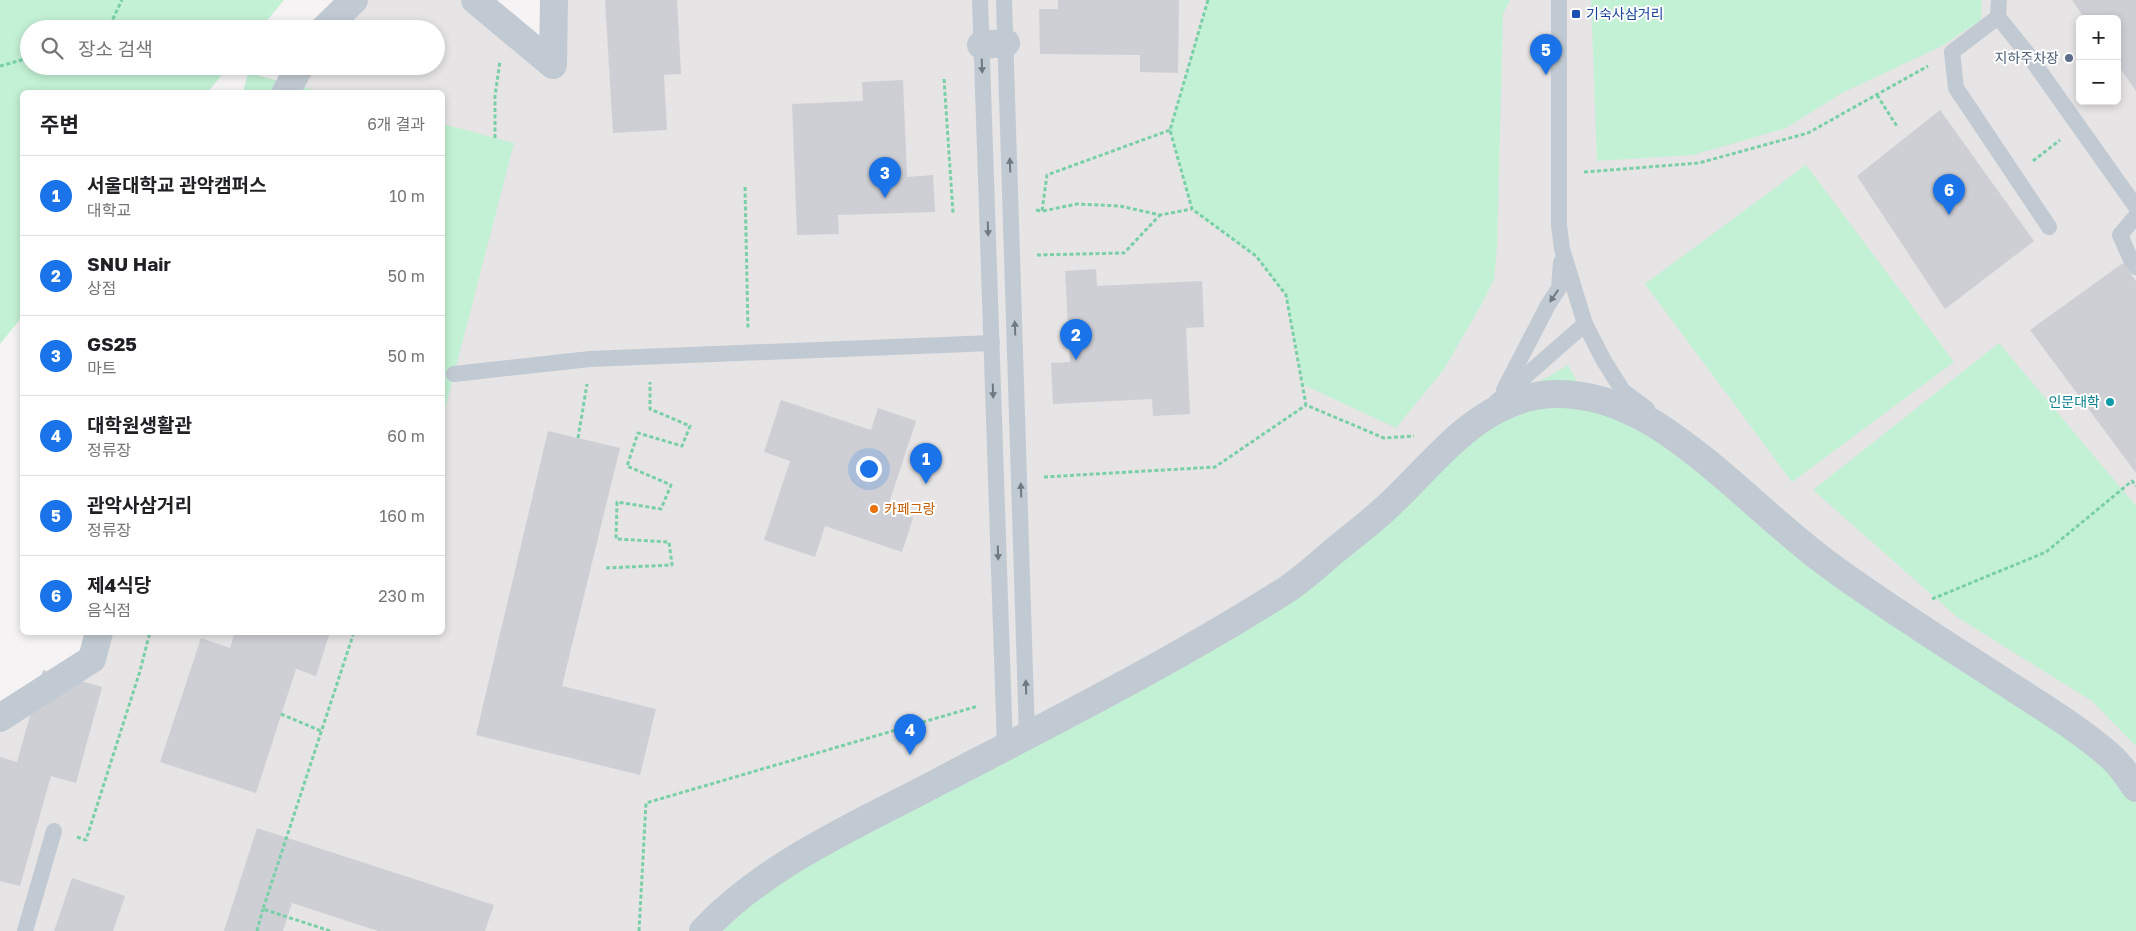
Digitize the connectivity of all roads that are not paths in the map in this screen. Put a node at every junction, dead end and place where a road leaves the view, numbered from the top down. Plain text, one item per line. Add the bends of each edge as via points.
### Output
1 (354, 0) edge
2 (475, 0) edge
3 (554, 0) edge
4 (980, 0) edge
5 (1004, 0) edge
6 (1559, 0) edge
7 (1999, 0) edge
8 (1998, 17) junction
9 (333, 20) edge
10 (994, 44) junction
11 (295, 75) edge
12 (287, 90) edge
13 (2136, 207) edge
14 (2136, 216) edge
15 (2049, 227) dead end
16 (1562, 249) junction
17 (2136, 267) edge
18 (1585, 324) junction
19 (992, 343) junction
20 (454, 374) dead end
21 (1467, 428) junction
22 (1704, 459) junction
23 (98, 635) edge
24 (1189, 648) joint
25 (1064, 717) joint
26 (0, 718) edge
27 (1016, 742) junction
28 (2136, 788) edge
29 (54, 831) road end
30 (797, 856) joint
31 (25, 931) edge
32 (703, 931) edge

1 - 9 street
2 - 3 street via 553,65
4 - 10 lane
5 - 10 lane
6 - 16 lane via 1559,226
7 - 8 lane
8 - 13 lane
8 - 15 lane via 1952,52 1956,88
10 -> 19 lane
27 -> 10 lane via 1020,478 1011,208
11 - 12 street
14 - 17 lane via 2120,235
16 - 18 lane
16 -> 21 lane via 1559,288 1504,390
18 - 21 lane
18 - 22 lane via 1623,390
19 - 20 lane via 590,359
19 -> 27 lane via 1003,699
21 - 22 street via 1516,401 1553,394 1576,395 1626,409
21 - 24 lane via 1386,508 1291,587
22 - 28 lane via 1825,562 1897,613 2040,705 2112,757
23 - 26 street via 92,659
24 - 25 street
25 - 27 lane
27 - 30 street
29 - 31 lane
30 - 32 lane via 720,912

